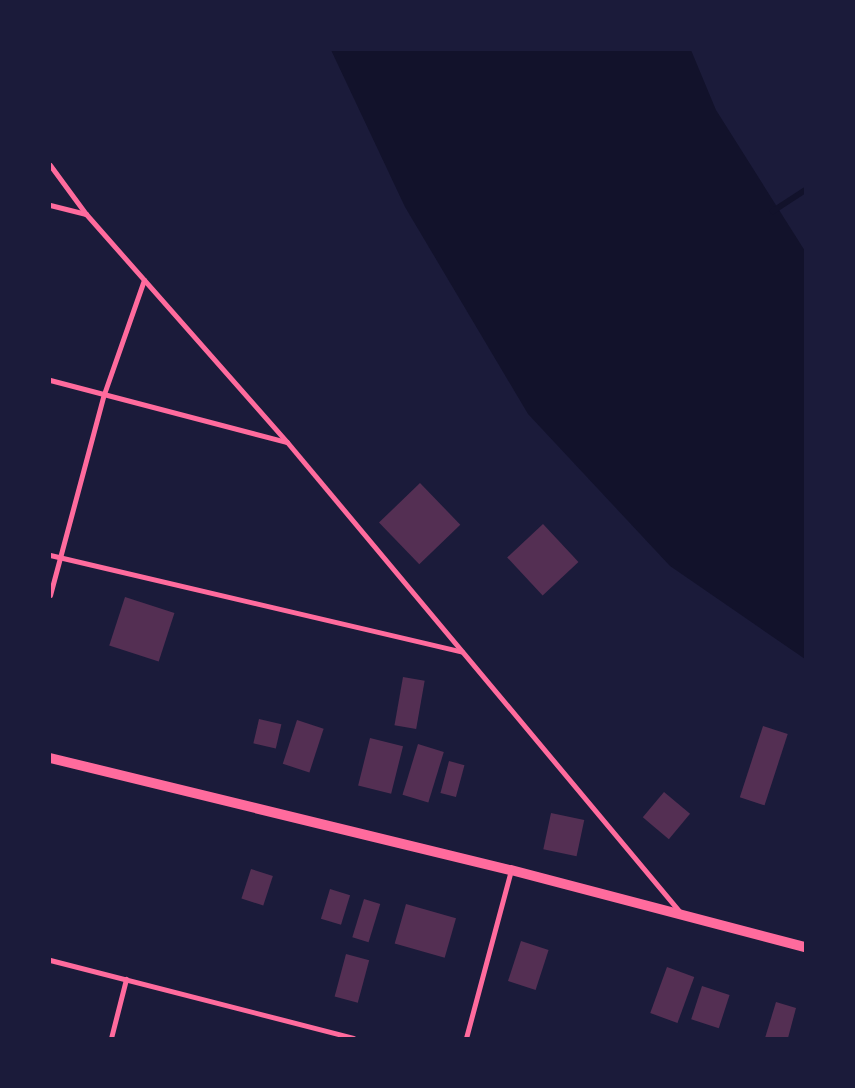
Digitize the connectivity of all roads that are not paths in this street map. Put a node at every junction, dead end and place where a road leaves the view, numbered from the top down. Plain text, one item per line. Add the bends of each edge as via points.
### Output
1 (50, 165) edge
2 (50, 205) edge
3 (86, 214) junction
4 (144, 280) junction
5 (50, 380) edge
6 (104, 394) junction
7 (287, 442) junction
8 (50, 555) edge
9 (61, 558) junction
10 (50, 595) edge
11 (463, 653) junction
12 (50, 758) edge
13 (511, 870) junction
14 (680, 913) junction
15 (805, 947) edge
16 (50, 960) edge
17 (126, 980) junction
18 (110, 1038) edge
19 (353, 1038) edge
20 (466, 1038) edge

1 - 3 street
2 - 3 street
3 - 4 street
4 - 6 street
4 - 7 street
5 - 6 street
6 - 7 street
6 - 9 street
7 - 11 street
8 - 9 street
9 - 10 street
9 - 11 street
11 - 14 street
12 - 13 main road
13 - 14 main road
13 - 20 street
14 - 15 main road
16 - 17 street
17 - 18 street
17 - 19 street

